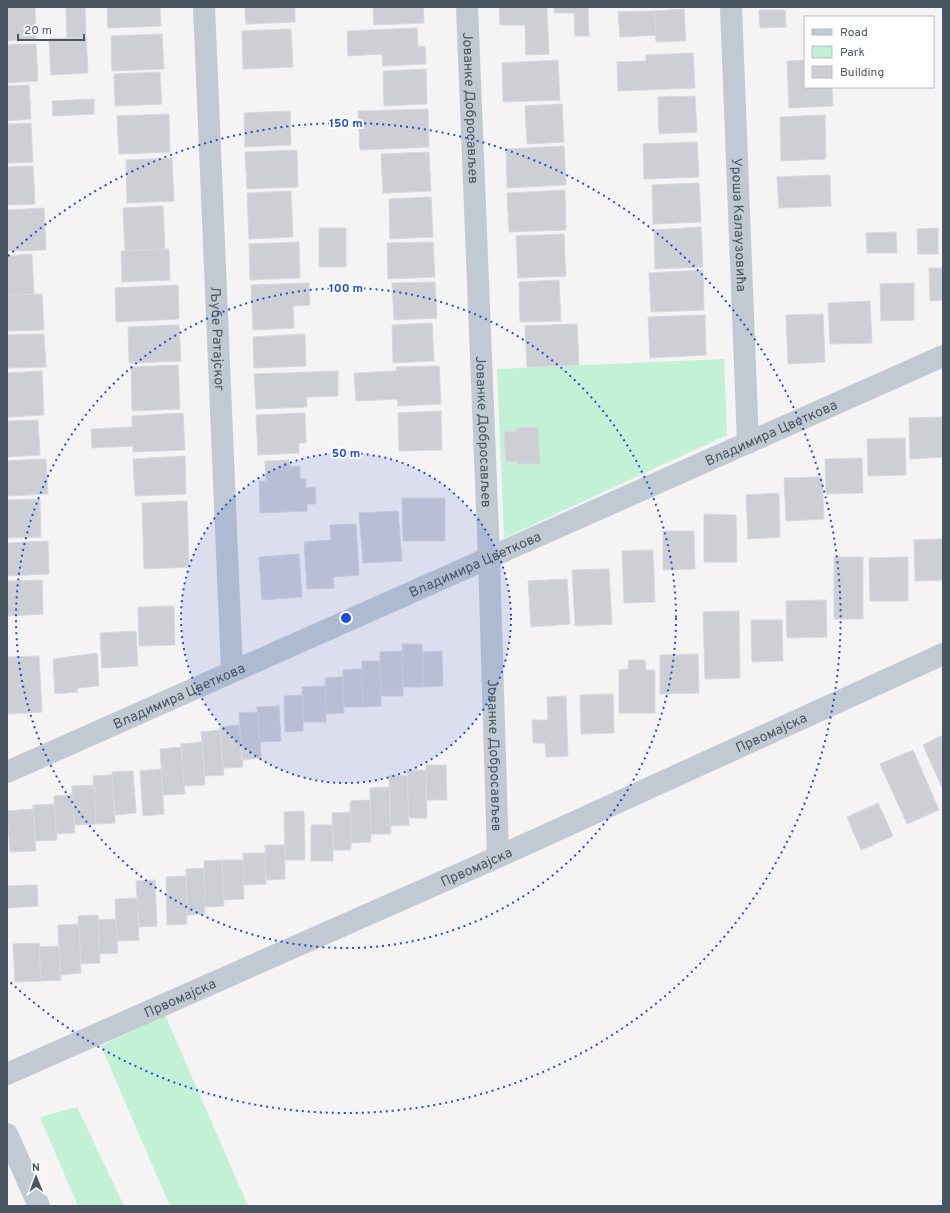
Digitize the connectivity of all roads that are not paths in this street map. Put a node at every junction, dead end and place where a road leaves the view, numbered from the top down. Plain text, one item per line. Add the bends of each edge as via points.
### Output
1 (204, 7) edge
2 (467, 7) edge
3 (731, 7) edge
4 (943, 356) edge
5 (748, 443) junction
6 (489, 558) junction
7 (943, 654) edge
8 (232, 671) junction
9 (7, 772) edge
10 (498, 857) junction
11 (7, 1074) edge
12 (7, 1134) edge
13 (39, 1206) edge

1 - 8 street, Љубе Ратајског
2 - 6 street, Јованке Добросављев
3 - 5 street, Уроша Калаузовића
4 - 5 street, Владимира Цветкова
5 - 6 street, Владимира Цветкова
6 - 8 street, Владимира Цветкова
6 - 10 street, Јованке Добросављев
7 - 10 street, Првомајска
8 - 9 street, Владимира Цветкова
10 - 11 street, Првомајска
12 - 13 street

